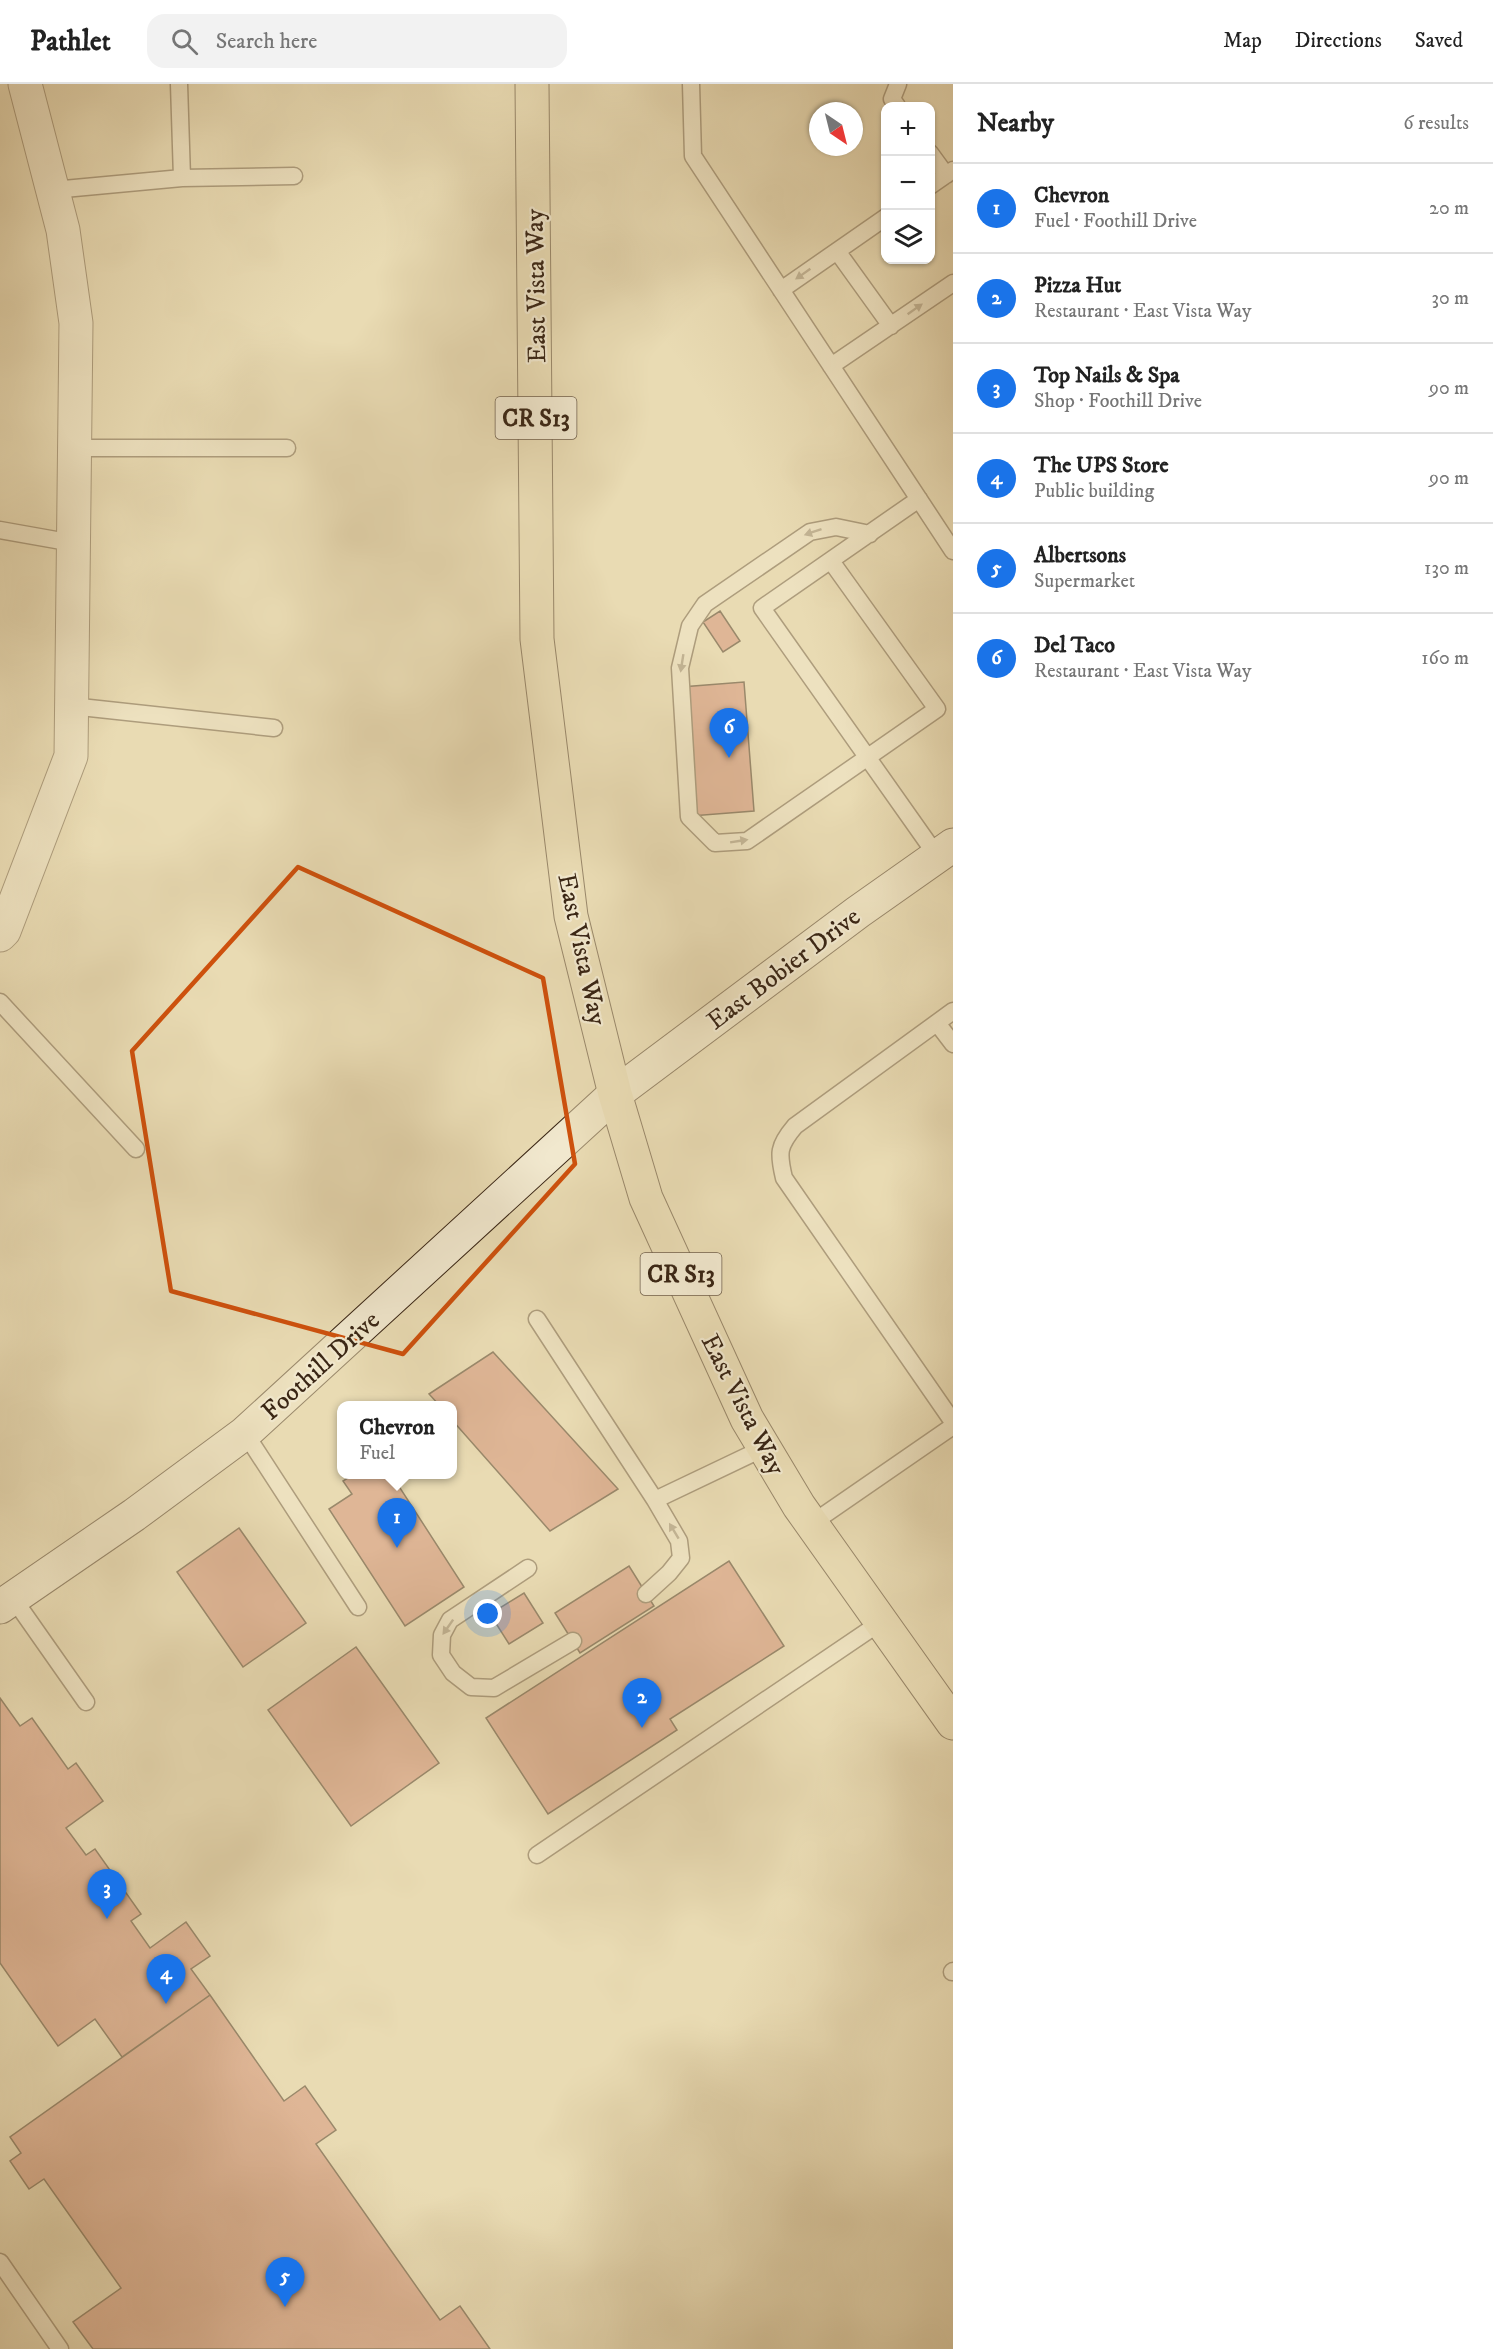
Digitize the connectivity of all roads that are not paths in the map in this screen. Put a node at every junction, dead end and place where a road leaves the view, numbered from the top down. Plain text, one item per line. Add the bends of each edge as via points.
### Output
1 (25, 84) edge
2 (179, 84) edge
3 (532, 84) edge
4 (691, 84) edge
5 (898, 84) edge
6 (894, 102) edge
7 (933, 156) edge
8 (949, 173) edge
9 (294, 176) dead end
10 (182, 178) junction
11 (935, 183) edge
12 (53, 190) junction
13 (881, 220) edge
14 (837, 251) junction
15 (953, 283) edge
16 (781, 290) junction
17 (891, 326) junction
18 (831, 366) junction
19 (74, 448) junction
20 (287, 448) dead end
21 (919, 499) junction
22 (0, 530) edge
23 (870, 534) junction
24 (73, 543) junction
25 (953, 551) edge
26 (831, 561) junction
27 (71, 706) junction
28 (274, 728) dead end
29 (866, 759) junction
30 (945, 850) edge
31 (0, 935) edge
32 (0, 1002) edge
33 (953, 1011) edge
34 (937, 1023) junction
35 (953, 1044) edge
36 (615, 1094) junction
37 (136, 1149) dead end
38 (537, 1319) dead end
39 (953, 1424) edge
40 (245, 1433) junction
41 (764, 1448) junction
42 (655, 1500) junction
43 (811, 1524) junction
44 (528, 1568) dead end
45 (646, 1594) dead end
46 (7, 1603) edge
47 (358, 1607) dead end
48 (881, 1622) junction
49 (573, 1641) dead end
50 (86, 1702) dead end
51 (949, 1709) edge
52 (537, 1855) dead end
53 (0, 2262) edge
54 (60, 2349) edge

1 - 12 street
2 - 10 lane
3 - 36 main road, East Vista Way / CR S13 via 537,639 571,916
4 - 16 lane via 693,156
5 - 6 lane
7 - 8 lane
8 - 11 lane
9 - 10 lane
10 - 12 lane
12 - 19 street via 63,230 76,323
13 - 14 lane
14 -> 16 lane
14 - 17 lane
17 -> 15 lane
16 - 18 lane
17 - 18 lane
18 - 21 lane
19 - 20 lane
19 - 24 street
21 - 23 lane
21 - 25 lane
22 - 24 lane
23 - 26 lane
23 -> 29 lane via 836,527 810,532 705,604 690,626 680,668 689,817 715,843 747,841
24 - 27 street
26 - 29 lane via 762,608
26 - 29 lane via 937,710
27 - 28 lane
27 - 31 street via 70,756
29 - 30 lane
30 - 36 street, East Bobier Drive
32 - 37 lane
33 - 34 lane
34 - 35 lane
34 - 39 lane via 795,1126 782,1141 779,1158 784,1178
36 - 40 street, Foothill Drive
36 - 41 main road, East Vista Way / CR S13 via 646,1198
38 - 42 lane
39 - 43 lane
40 - 46 street, Foothill Drive
40 - 47 lane
41 - 42 lane
41 - 43 main road, East Vista Way / CR S13
45 -> 42 lane via 681,1558 679,1541
43 - 48 main road, East Vista Way / CR S13
44 -> 49 lane via 450,1620 442,1635 441,1654 453,1673 471,1687 494,1688
46 - 50 lane
48 - 51 main road, East Vista Way / CR S13
48 - 52 lane
53 - 54 lane

